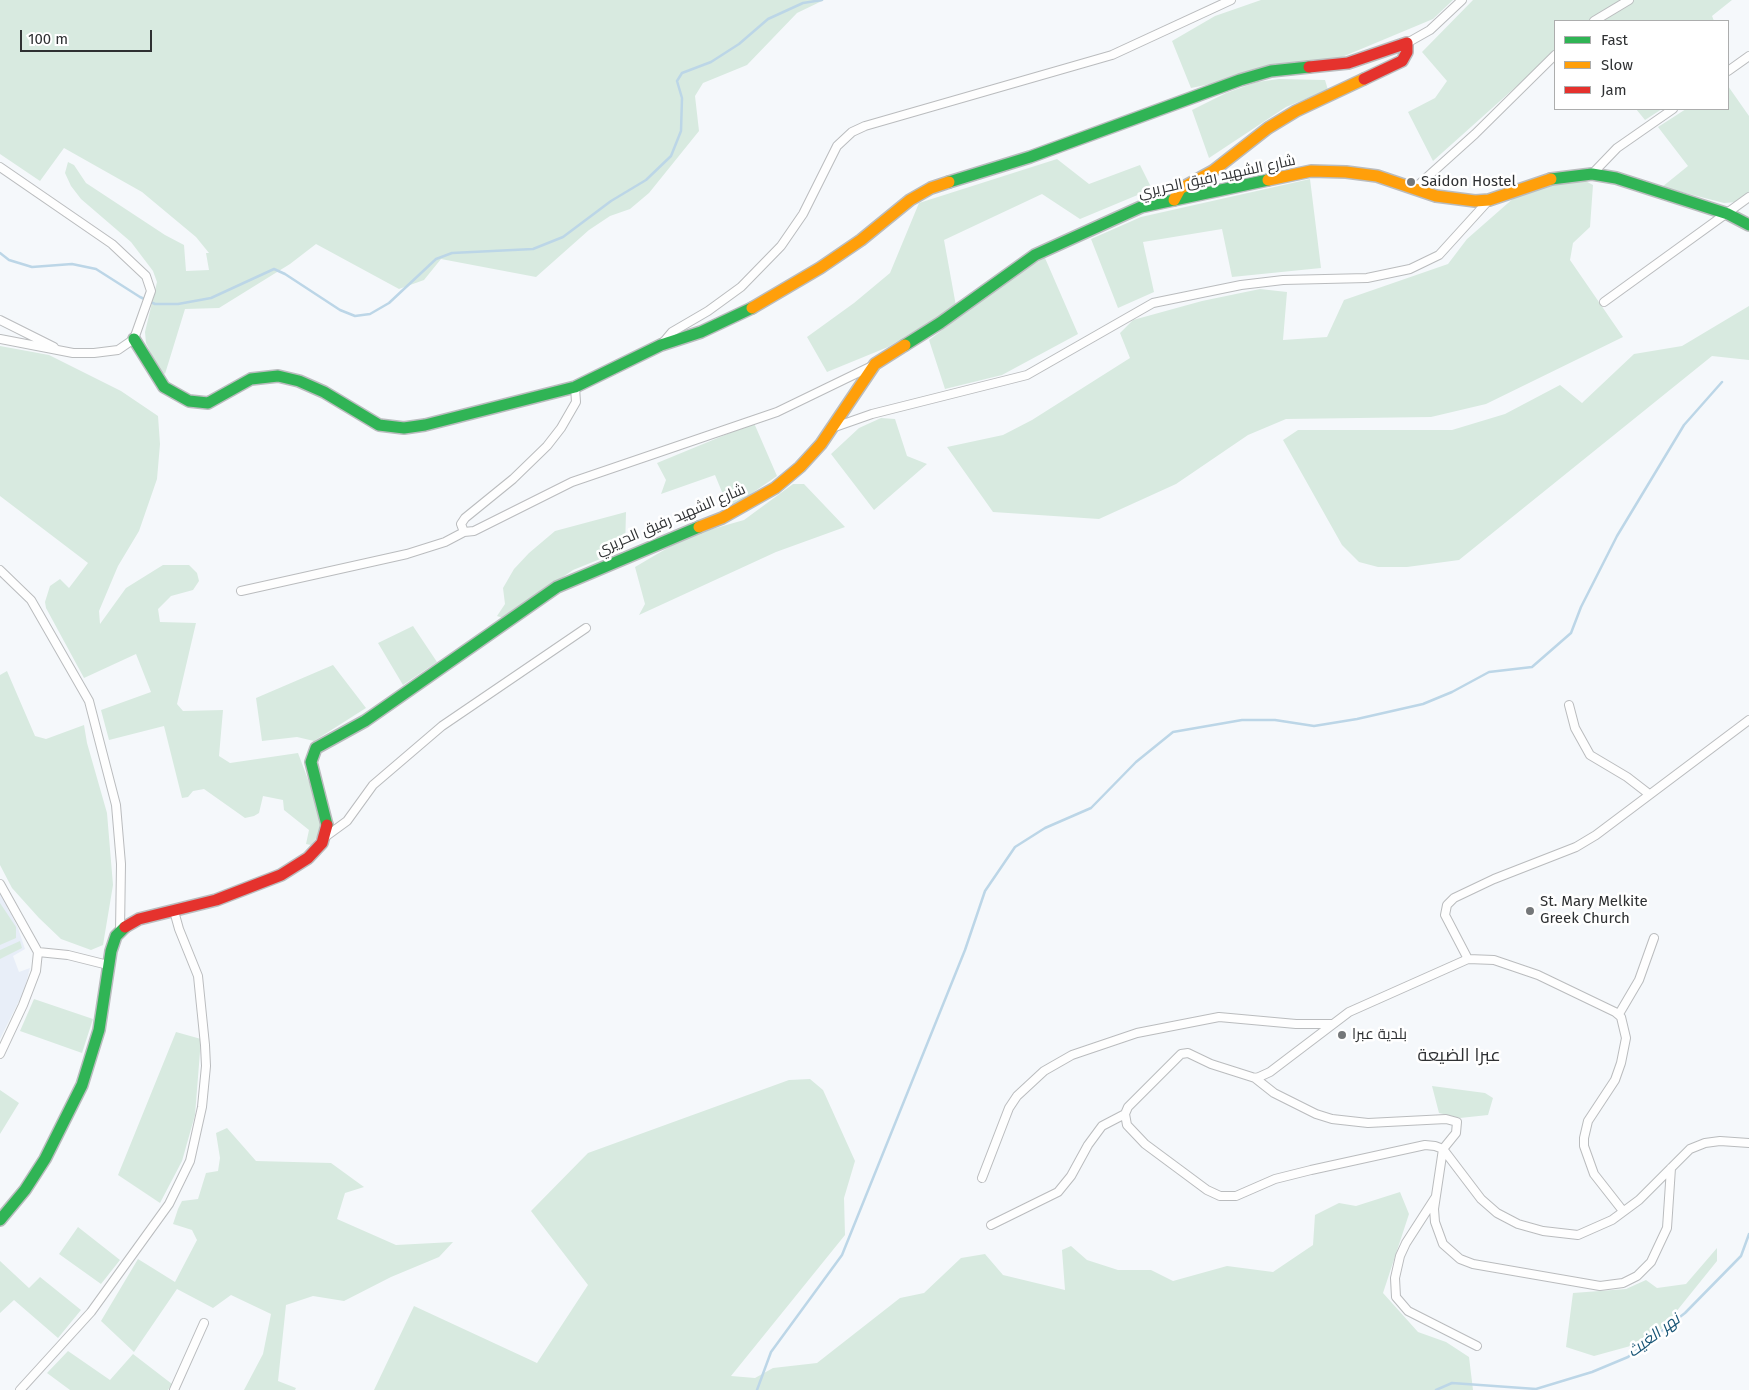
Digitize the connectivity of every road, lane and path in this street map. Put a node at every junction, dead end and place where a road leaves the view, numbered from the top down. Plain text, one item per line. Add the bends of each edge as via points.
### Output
1 (1231, 0) edge
2 (1462, 0) edge
3 (1629, 0) edge
4 (1596, 20) edge
5 (1407, 43) junction
6 (1554, 56) edge
7 (1749, 56) edge
8 (1729, 70) edge
9 (1673, 110) edge
10 (0, 167) edge
11 (1592, 174) junction
12 (1415, 188) junction
13 (1749, 197) edge
14 (1174, 200) junction
15 (1489, 200) junction
16 (1728, 214) junction
17 (1749, 225) edge
18 (1604, 302) dead end
19 (0, 320) edge
20 (0, 339) edge
21 (134, 339) junction
22 (661, 345) junction
23 (62, 351) junction
24 (875, 364) junction
25 (575, 387) junction
26 (832, 428) junction
27 (464, 532) junction
28 (0, 570) edge
29 (241, 590) dead end
30 (586, 628) dead end
31 (1569, 705) dead end
32 (1749, 720) edge
33 (1649, 794) junction
34 (325, 837) junction
35 (0, 884) edge
36 (174, 911) junction
37 (120, 931) junction
38 (1654, 938) dead end
39 (38, 952) junction
40 (1468, 959) junction
41 (108, 965) junction
42 (1619, 1014) junction
43 (1331, 1024) junction
44 (0, 1054) edge
45 (1255, 1078) junction
46 (1124, 1114) junction
47 (1749, 1143) edge
48 (1443, 1149) junction
49 (1671, 1168) junction
50 (982, 1178) dead end
51 (1435, 1198) junction
52 (1623, 1211) junction
53 (0, 1220) edge
54 (991, 1225) dead end
55 (204, 1323) dead end
56 (1478, 1346) dead end
57 (20, 1390) edge
58 (174, 1390) edge

1 - 22 street via 1112,55 852,132 837,146 803,214 781,246 741,287 672,332
2 - 5 street via 1430,30
3 - 4 street
5 - 14 street via 1407,52 1398,64 1296,110 1213,171 1180,190
5 - 22 street via 1348,63 1271,71 1240,80 931,188 910,200 841,254 777,295 714,327
6 - 12 street
7 - 8 street
9 - 11 street via 1617,148
10 - 21 street via 90,228 142,270 150,281 151,291
11 - 15 street, شارع الشهيد رفيق الحريري via 1555,178
11 - 16 street, شارع الشهيد رفيق الحريري via 1616,178
12 - 14 street, شارع الشهيد رفيق الحريري via 1377,176 1311,171
12 - 15 street, شارع الشهيد رفيق الحريري via 1456,200
13 - 16 street
14 - 24 street, شارع الشهيد رفيق الحريري via 1141,207 1035,255 940,323
15 - 26 street via 1439,254 1410,269 1367,278 1283,280 1241,285 1153,303 1027,375 872,414
16 - 17 street, شارع الشهيد رفيق الحريري
16 - 18 street
19 - 23 street
20 - 23 street
21 - 23 street via 124,347 110,351
21 - 25 street via 159,381 182,399 208,403 251,379 284,377 324,392 372,422 394,428 425,425
22 - 25 street
24 - 26 street, شارع الشهيد رفيق الحريري
24 - 27 street via 777,412 580,479 474,531
25 - 27 street via 576,402 561,428 513,480 464,518 461,524
26 - 34 street, شارع الشهيد رفيق الحريري via 800,467 758,500 556,587 364,721 316,748 311,762 326,816
27 - 29 street via 407,554
28 - 37 street via 31,600 89,701 116,804 121,864
30 - 34 street via 442,726 373,785 347,821
31 - 33 street via 1590,755
32 - 33 street
33 - 40 street via 1576,847 1494,879 1451,901 1445,911 1446,919
34 - 36 street via 308,858 281,875 216,900
35 - 39 street
36 - 37 street via 133,921
36 - 57 street via 198,976 205,1045 202,1107 190,1161 169,1204 91,1312
37 - 41 street
38 - 42 street via 1639,980
39 - 41 street via 68,955
39 - 44 street via 36,971
40 - 42 street via 1494,960 1531,972
40 - 43 street via 1385,994
41 - 53 street via 95,1047 75,1102 37,1172
42 - 52 street via 1626,1030 1622,1063 1615,1080 1588,1121 1584,1146 1594,1174
43 - 45 street via 1270,1072
43 - 50 street via 1219,1017 1137,1033 1072,1055 1044,1071 1017,1096 1009,1108
45 - 46 street via 1185,1052 1144,1090
45 - 48 street via 1274,1093 1332,1119 1368,1123 1446,1119 1457,1122 1456,1133
46 - 48 street via 1127,1124 1145,1144 1207,1190 1228,1197 1275,1179 1311,1170 1425,1145
46 - 54 street via 1102,1126 1058,1192
47 - 49 street via 1705,1143 1690,1149
48 - 51 street
48 - 52 street via 1481,1199 1518,1224 1543,1232 1578,1235 1598,1228
49 - 51 street via 1667,1228 1651,1262 1637,1276 1623,1283 1600,1286 1460,1259 1443,1244 1435,1222
49 - 52 street
51 - 56 street via 1400,1256 1394,1278 1396,1297 1408,1310
55 - 58 street

